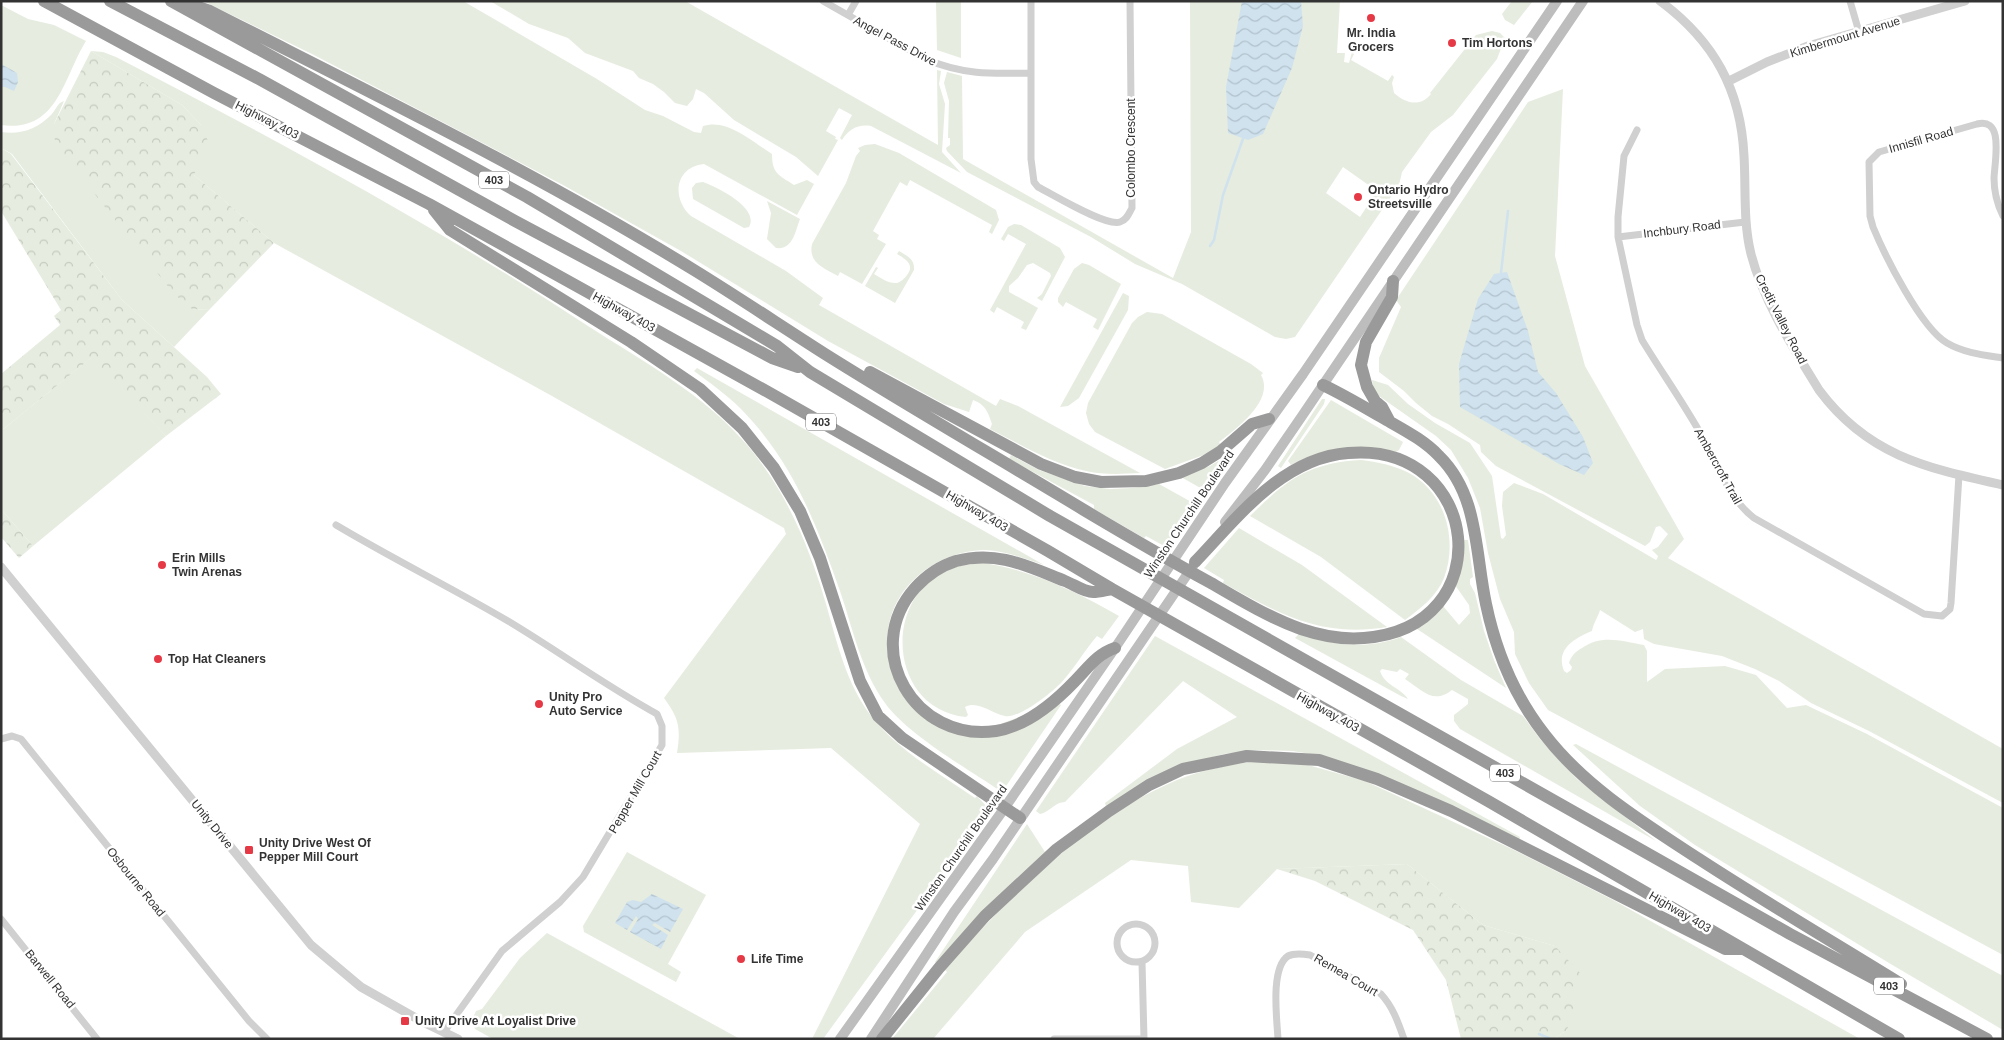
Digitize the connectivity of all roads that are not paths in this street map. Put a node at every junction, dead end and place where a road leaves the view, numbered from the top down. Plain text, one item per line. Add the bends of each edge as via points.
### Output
1 (44, 1) edge
2 (110, 1) edge
3 (171, 1) edge
4 (182, 1) edge
5 (823, 1) edge
6 (856, 1) edge
7 (1031, 1) edge
8 (1130, 1) edge
9 (1556, 1) edge
10 (1583, 1) edge
11 (1660, 1) edge
12 (1850, 1) edge
13 (1965, 1) edge
14 (848, 16) junction
15 (1859, 32) junction
16 (1031, 73) junction
17 (1729, 81) junction
18 (1637, 130) dead end
19 (429, 204) junction
20 (2003, 216) edge
21 (1745, 222) junction
22 (1618, 237) junction
23 (1393, 281) junction
24 (824, 353) junction
25 (2003, 358) edge
26 (810, 372) junction
27 (1323, 385) junction
28 (1269, 418) junction
29 (1390, 422) junction
30 (1959, 475) junction
31 (2003, 485) edge
32 (1253, 495) junction
33 (336, 525) dead end
34 (1195, 562) joint
35 (1, 567) edge
36 (1112, 589) junction
37 (1115, 648) junction
38 (1, 739) edge
39 (1005, 808) junction
40 (1020, 818) junction
41 (1, 919) edge
42 (1743, 949) junction
43 (1142, 962) junction
44 (441, 1035) edge
45 (97, 1039) edge
46 (267, 1039) edge
47 (458, 1039) edge
48 (840, 1039) edge
49 (871, 1039) edge
50 (882, 1039) edge
51 (1054, 1039) edge
52 (1144, 1039) edge
53 (1278, 1039) edge
54 (1404, 1039) edge
55 (1899, 1039) edge
56 (1989, 1039) edge

1 - 19 highway, Highway 403 / 403
2 - 26 highway via 772,358
3 - 26 highway, 403 via 526,198 777,346
4 - 24 highway via 210,11 454,135 690,267
5 - 14 street, Angel Pass Drive
6 - 14 street
7 - 16 street, Colombo Crescent
8 - 16 street, Colombo Crescent via 1132,208 1120,222 1107,223 1034,182
9 - 28 main road, Winston Churchill Boulevard
10 - 23 main road
11 - 17 street, Credit Valley Road via 1699,38
12 - 15 street
13 - 15 street, Kimbermount Avenue
14 - 16 street, Angel Pass Drive via 925,59 952,69 980,74
15 - 17 street, Kimbermount Avenue via 1808,46
17 - 21 street, Credit Valley Road via 1742,133
18 - 22 street, Ambercroft Trail via 1624,156
19 - 36 highway, Highway 403 / 403
19 - 39 highway via 450,230 700,389 742,428 774,468 800,511 820,558 860,681 878,716 902,738
20 - 25 street, Innisfil Road via 1994,181 1999,137 1995,128 1987,123 1879,152 1870,162 1873,227 1920,314 1932,331 1946,342 1962,350
21 - 22 street, Inchbury Road
21 - 30 street, Credit Valley Road via 1751,254 1766,295 1828,403 1859,432 1897,456
22 - 30 street, Ambercroft Trail via 1642,340 1703,438 1734,498 1754,518 1924,614 1942,616 1952,603
23 - 27 main road
23 - 29 highway via 1392,297 1366,342 1361,365 1366,388
24 - 28 highway via 876,375 1008,448 1055,470 1092,480 1130,482 1179,473 1221,451 1252,424
24 - 32 highway via 1132,539 1250,605 1301,629 1342,640 1386,636 1417,623 1429,614 1450,584 1457,565 1458,549 1454,516 1438,488 1406,462 1379,454 1335,454 1295,470
26 - 56 highway, 403 via 1050,516 1790,934
27 - 29 highway
27 - 32 main road
28 - 37 main road, Winston Churchill Boulevard
29 - 56 highway via 1440,456 1463,488 1472,514 1486,603 1500,656 1531,716 1567,761 1621,806 1673,842
30 - 31 street, Credit Valley Road
32 - 34 highway
33 - 44 street, Pepper Mill Court via 543,642 657,714 662,726 662,745 583,877 567,896 502,951
34 - 40 main road
35 - 44 street, Unity Drive via 311,945 361,987
36 - 37 highway via 1092,592 1012,561 984,556 954,562 925,576 907,598 895,624 892,651 899,678 919,707 950,726 982,732 1019,723 1046,708 1102,652
36 - 42 highway, Highway 403 / 403
37 - 39 main road, Winston Churchill Boulevard
38 - 46 street, Osbourne Road via 12,736 21,739 249,1021
39 - 40 highway
39 - 48 main road, Winston Churchill Boulevard
40 - 49 main road
41 - 45 street, Barwell Road
42 - 50 highway via 1725,949 1494,832 1378,779 1319,760 1247,756 1183,769 1149,785 1057,849 985,916
42 - 55 highway, Highway 403 / 403
43 - 43 street via 1152,954 1156,942 1151,930 1134,924 1122,930 1117,947 1124,958
43 - 52 street
44 - 47 street, Unity Drive
51 - 52 street
53 - 54 street, Remea Court via 1277,978 1280,964 1288,956 1299,954 1310,955 1381,994 1396,1015

